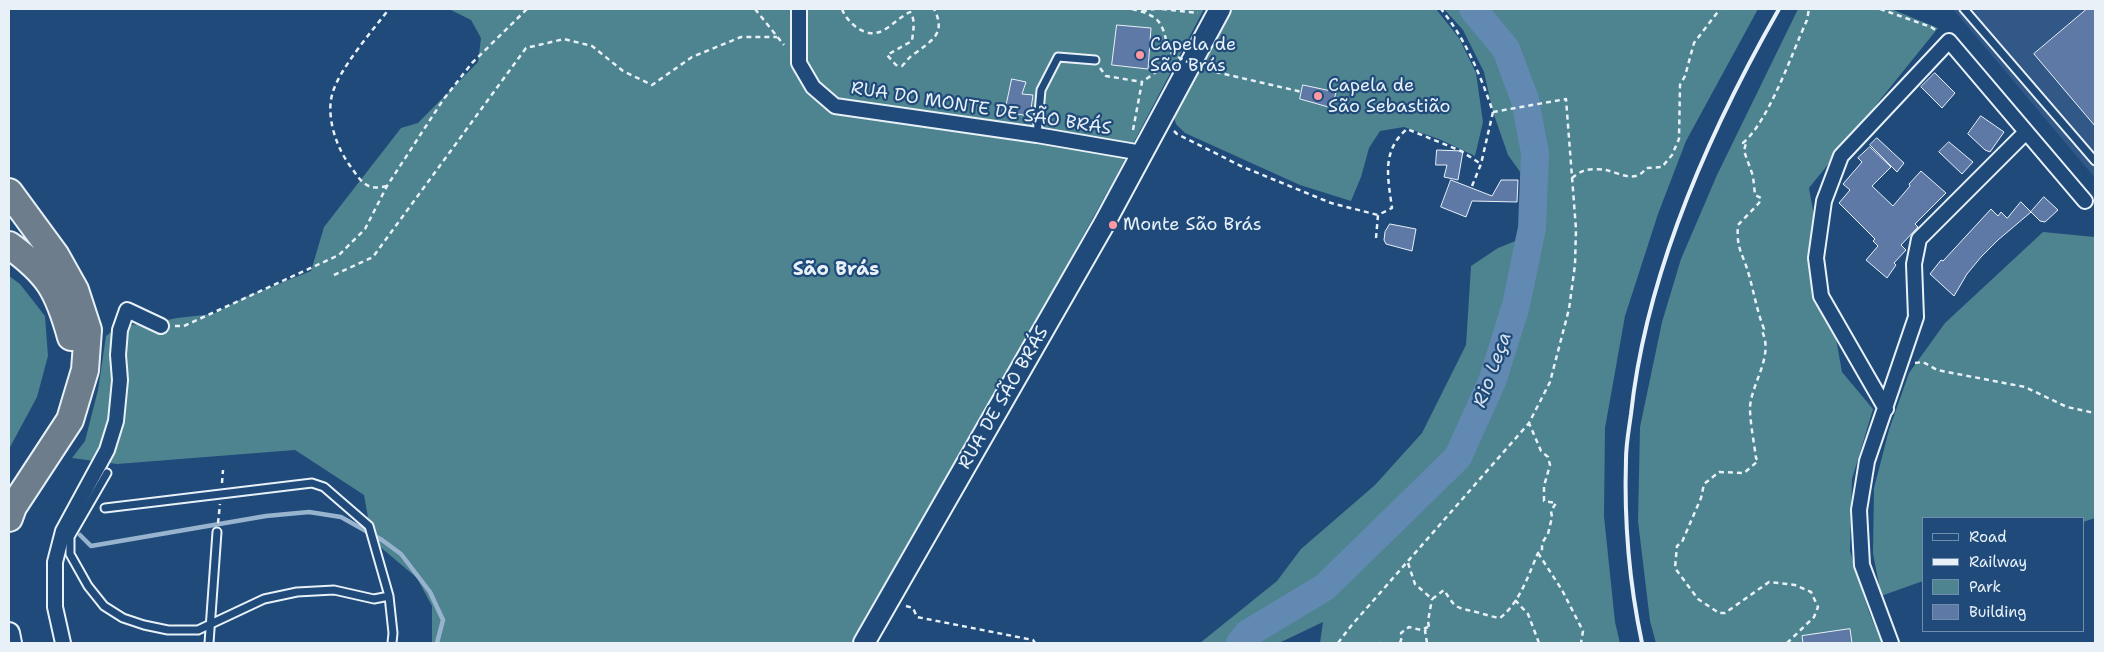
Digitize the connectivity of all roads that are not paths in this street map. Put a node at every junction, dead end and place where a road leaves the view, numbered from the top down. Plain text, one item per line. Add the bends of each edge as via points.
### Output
1 (798, 9) edge
2 (1964, 9) edge
3 (1211, 11) edge
4 (1095, 60) road end
5 (2026, 132) junction
6 (1037, 135) junction
7 (1142, 153) junction
8 (2095, 161) edge
9 (9, 192) edge
10 (2085, 201) dead end
11 (9, 245) edge
12 (160, 326) road end
13 (1886, 409) junction
14 (107, 473) dead end
15 (9, 480) edge
16 (105, 508) dead end
17 (9, 518) edge
18 (217, 532) dead end
19 (389, 596) junction
20 (210, 625) junction
21 (9, 633) edge
22 (11, 643) edge
23 (63, 643) edge
24 (209, 643) edge
25 (392, 643) edge
26 (864, 643) edge
27 (1891, 643) edge

1 - 6 street, RUA DO MONTE DE SÃO BRÁS via 799,63 813,87 835,106
2 - 8 lane
3 - 7 main road, RUA DE SÃO BRÁS
4 - 6 lane via 1058,57 1041,90
5 - 10 street
5 - 13 street via 1920,239 1914,264 1916,317
5 - 13 street via 1949,41 1841,156 1824,201 1816,258 1821,296
6 - 7 street, RUA DO MONTE DE SÃO BRÁS
7 - 26 main road, RUA DE SÃO BRÁS
9 - 17 highway via 56,256 75,290 88,330 86,370 70,420
11 - 15 highway via 32,262 54,288 72,337 70,374 53,416
12 - 23 street via 127,310 120,330 116,421 107,450 63,531 55,562 55,607
13 - 27 street via 1867,461 1859,510 1862,565
14 - 20 lane via 70,537 70,554 88,586 104,606 123,618 144,625 168,630 198,630
16 - 19 lane via 312,483 324,487 369,526
18 - 20 lane
19 - 20 lane via 374,599 334,590 296,592 264,599
19 - 25 lane
20 - 24 lane
21 - 22 main road

